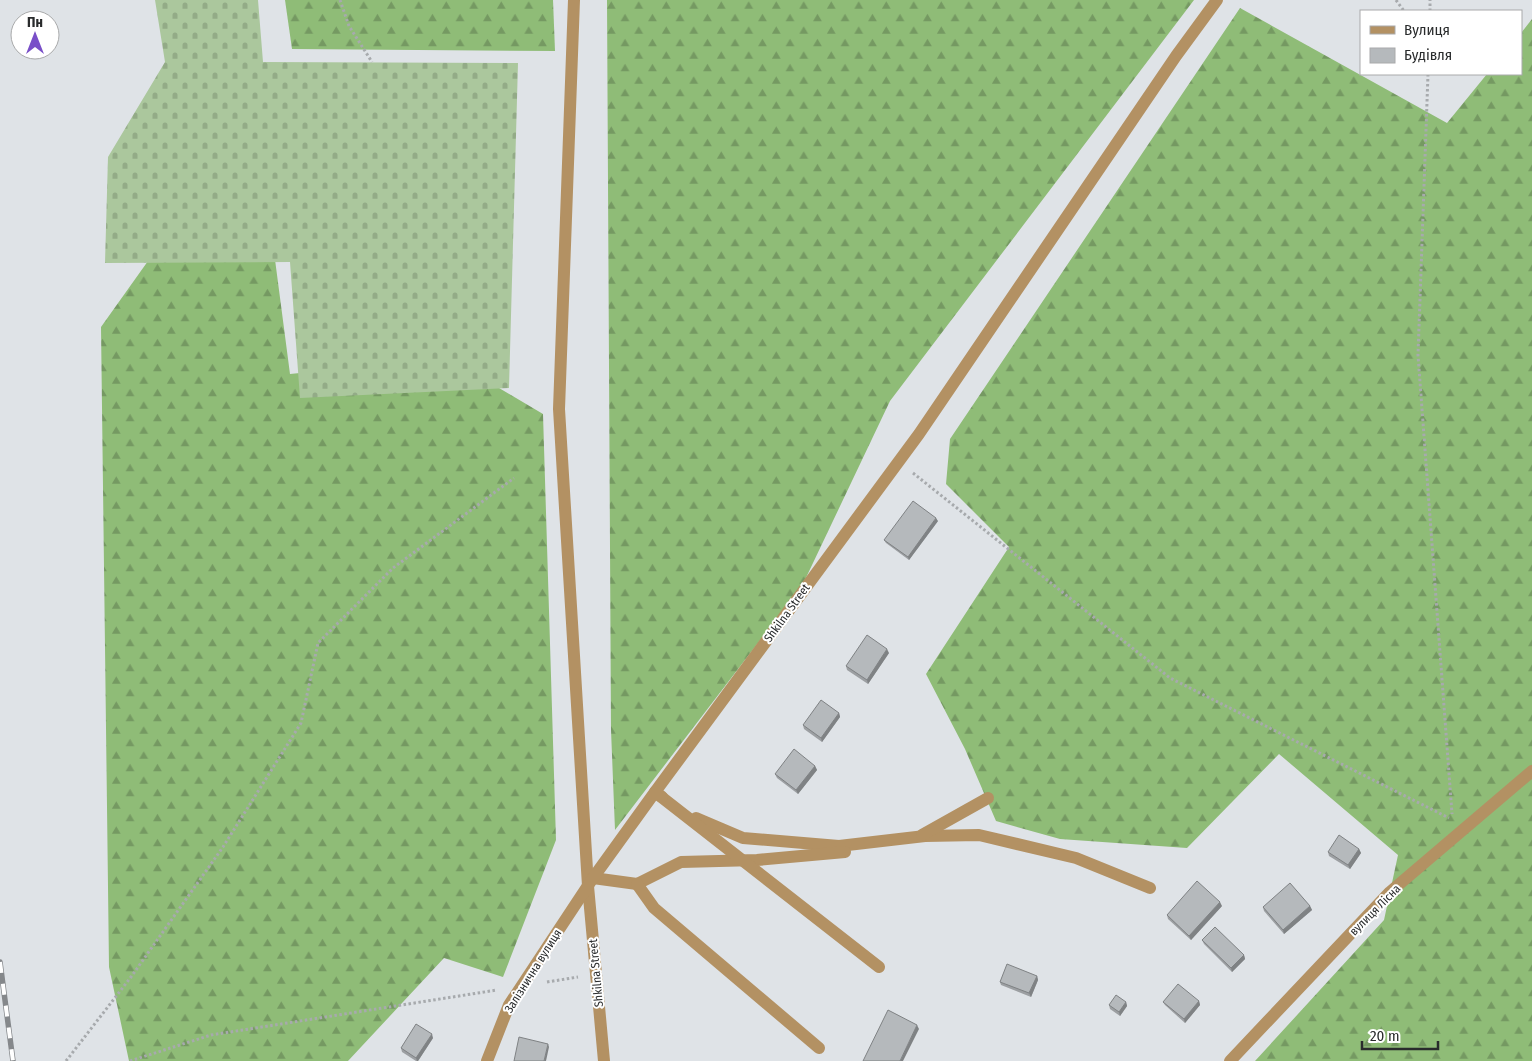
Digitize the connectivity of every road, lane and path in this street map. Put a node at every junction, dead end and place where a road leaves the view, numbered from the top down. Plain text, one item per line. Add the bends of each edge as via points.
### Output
1 (340, 0) edge
2 (574, 0) edge
3 (1217, 0) edge
4 (372, 62) dead end
5 (1428, 75) edge
6 (899, 462) junction
7 (514, 478) dead end
8 (1532, 771) edge
9 (655, 792) junction
10 (988, 798) dead end
11 (920, 837) junction
12 (744, 861) junction
13 (591, 882) junction
14 (638, 884) junction
15 (1150, 888) dead end
16 (879, 967) dead end
17 (596, 974) junction
18 (521, 986) junction
19 (819, 1048) dead end
20 (66, 1061) edge
21 (130, 1061) edge
22 (488, 1061) edge
23 (604, 1061) edge
24 (1230, 1061) edge

1 - 4 path via 349,26
2 - 13 street, Shkilna Street via 559,410
3 - 6 street, Shkilna Street
5 - 6 path via 1418,355 1452,820 1170,678
6 - 9 street, Shkilna Street
7 - 20 path via 393,568 318,643 301,723 223,847 131,977
8 - 24 street, вулиця Лісна via 1390,892
9 - 11 street via 688,814 744,838 839,846
9 - 12 street
9 - 13 street, Shkilna Street
10 - 11 street
11 - 12 street via 900,847
11 - 15 street via 980,835 1076,858
12 - 14 street via 681,862
12 - 16 street
13 - 14 street
13 - 17 street, Shkilna Street
13 - 18 street, Залізнична вулиця
14 - 19 street via 654,908
17 - 18 path
17 - 23 street, Shkilna Street
18 - 21 path via 211,1035
18 - 22 street, Залізнична вулиця via 509,1005

